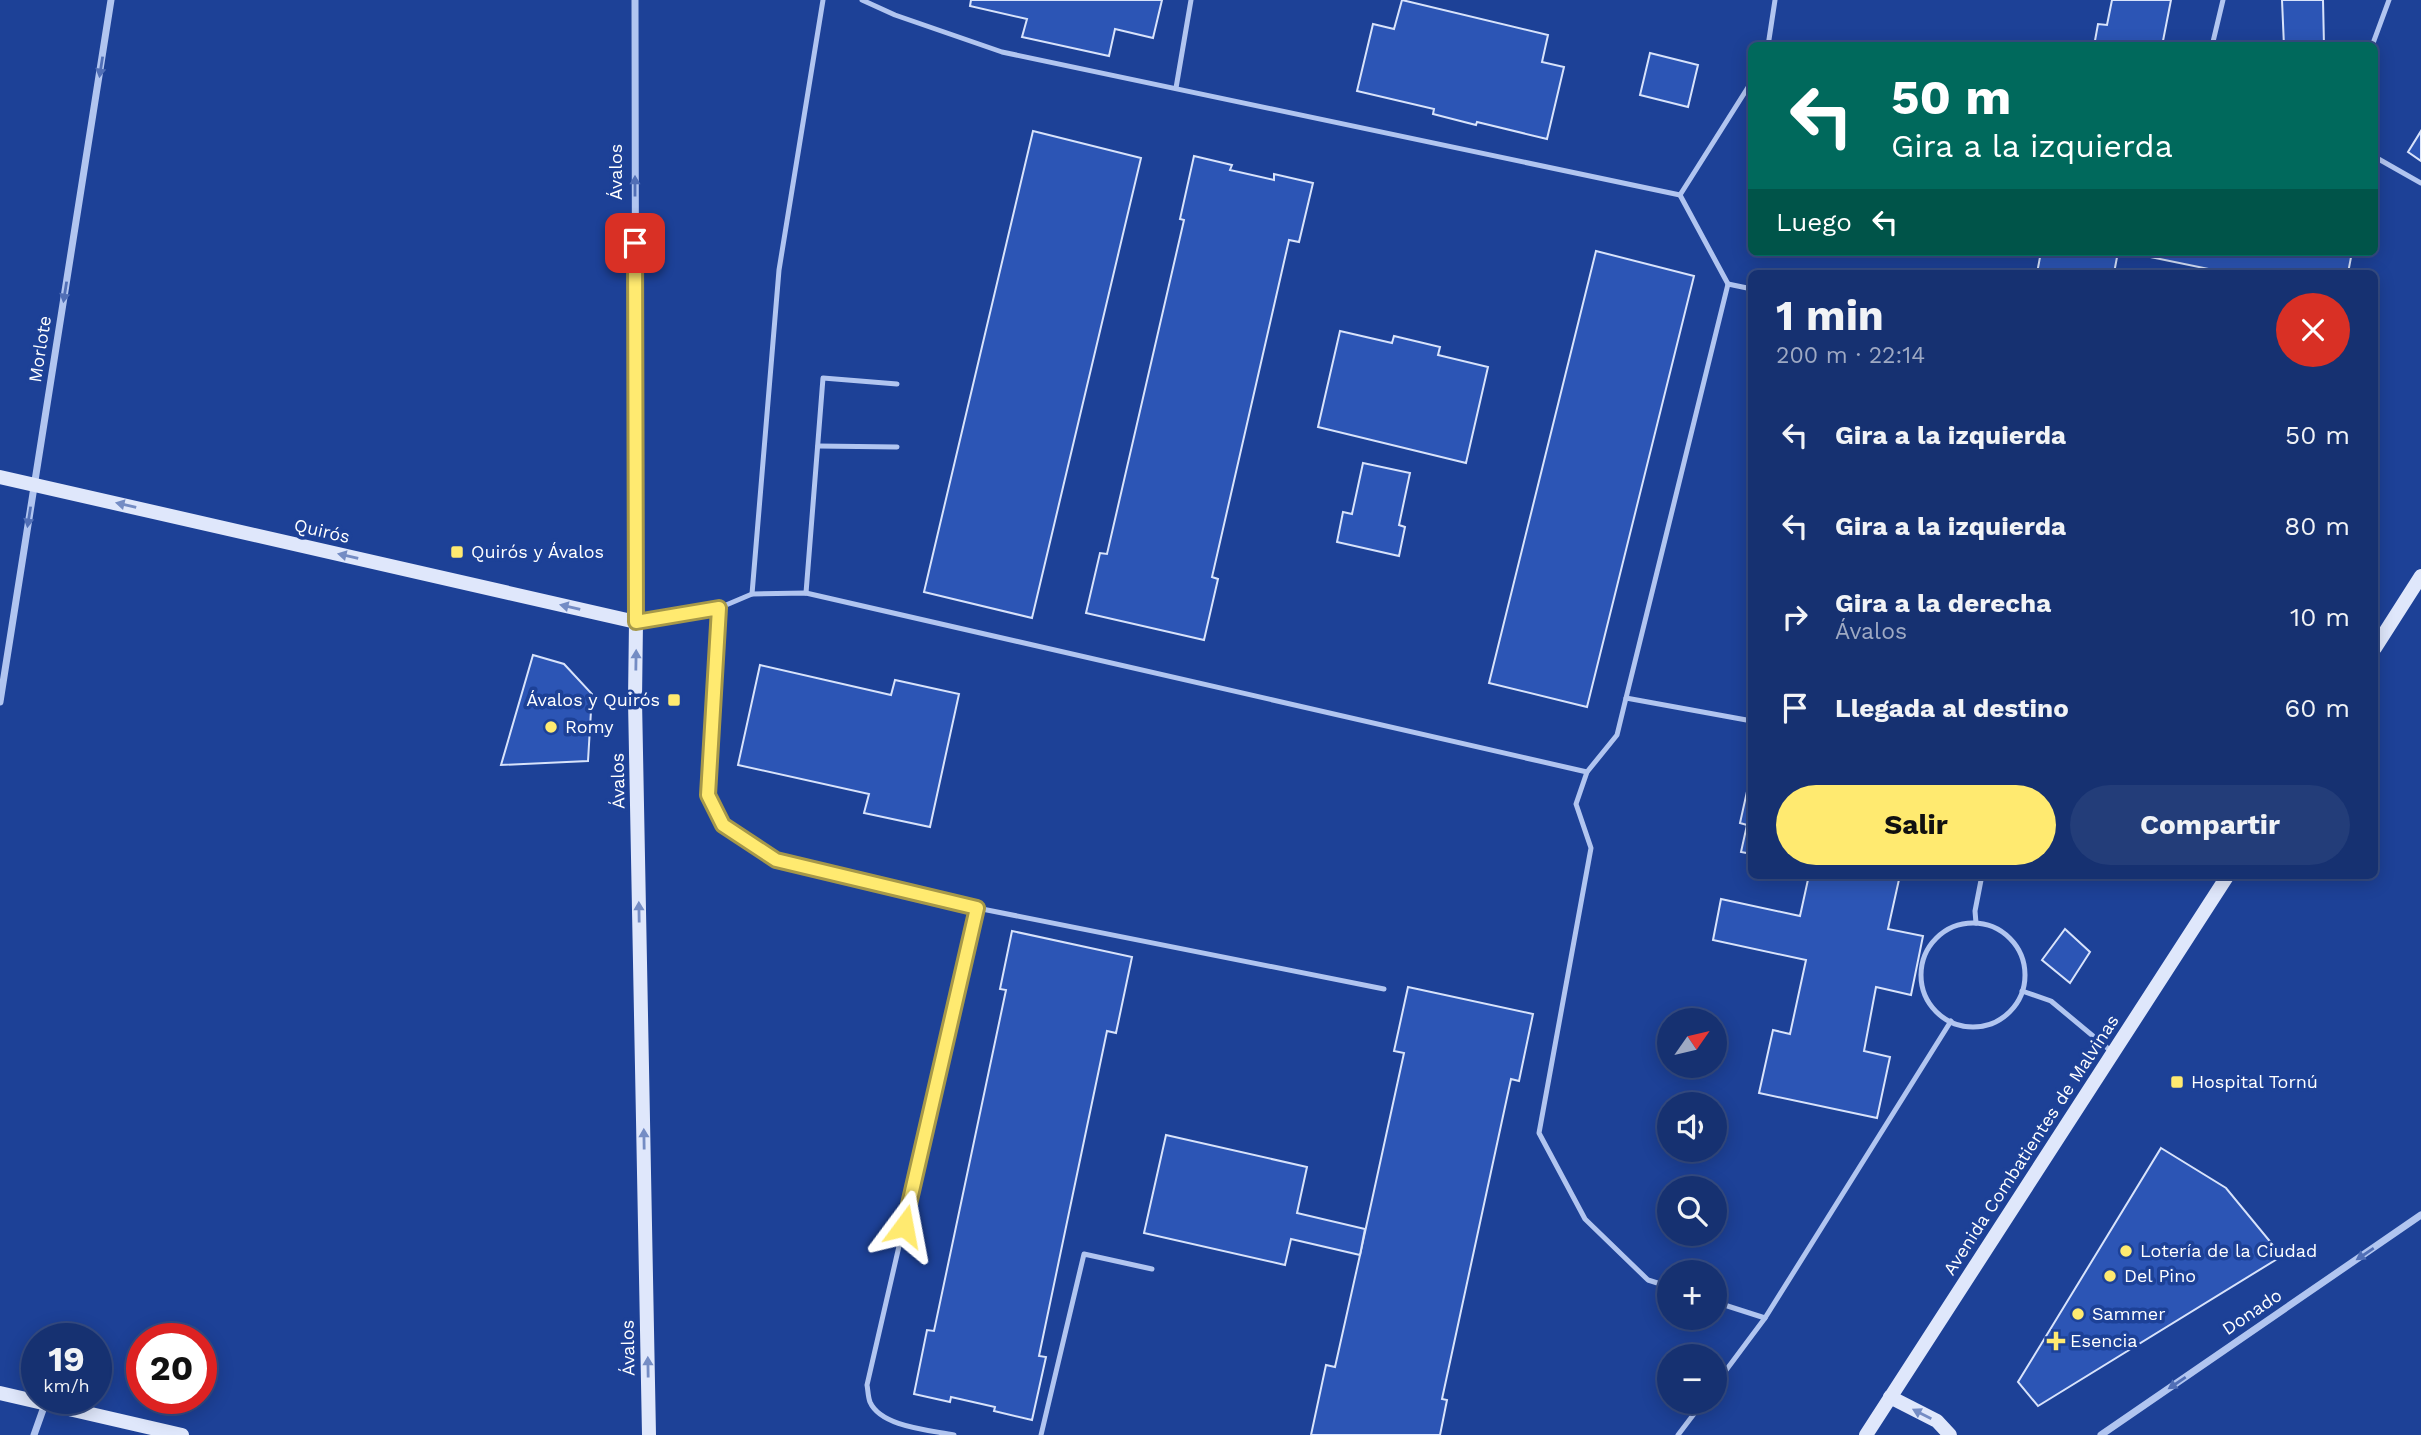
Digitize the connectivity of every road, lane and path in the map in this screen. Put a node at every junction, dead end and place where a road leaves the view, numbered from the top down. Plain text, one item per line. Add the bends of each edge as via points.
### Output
1 (111, 0) edge
2 (635, 0) edge
3 (823, 0) edge
4 (862, 0) edge
5 (1192, 0) edge
6 (1775, 0) edge
7 (2223, 0) edge
8 (2389, 0) edge
9 (1769, 42) edge
10 (2213, 42) edge
11 (2373, 42) edge
12 (1748, 87) edge
13 (1176, 88) junction
14 (2378, 159) edge
15 (2421, 183) edge
16 (1681, 195) junction
17 (1728, 284) junction
18 (1748, 288) edge
19 (897, 384) dead end
20 (818, 446) junction
21 (897, 447) dead end
22 (0, 477) edge
23 (34, 484) junction
24 (2421, 576) edge
25 (806, 593) junction
26 (752, 594) junction
27 (719, 608) junction
28 (636, 622) junction
29 (2378, 643) edge
30 (1626, 698) junction
31 (0, 702) edge
32 (1748, 720) edge
33 (1587, 772) junction
34 (1981, 879) edge
35 (2225, 879) edge
36 (977, 908) junction
37 (1976, 923) junction
38 (1384, 989) dead end
39 (2022, 991) junction
40 (1951, 1021) junction
41 (2113, 1053) junction
42 (2421, 1215) edge
43 (1152, 1269) dead end
44 (1657, 1283) edge
45 (1727, 1306) edge
46 (1765, 1318) junction
47 (1727, 1369) edge
48 (0, 1393) edge
49 (1890, 1397) junction
50 (21, 1398) edge
51 (41, 1414) edge
52 (89, 1414) edge
53 (1694, 1414) edge
54 (34, 1435) edge
55 (182, 1435) edge
56 (649, 1435) edge
57 (954, 1435) edge
58 (1041, 1435) edge
59 (1678, 1435) edge
60 (1866, 1435) edge
61 (1950, 1435) edge
62 (2101, 1435) edge

1 -> 23 street, Morlote
28 -> 2 street, Ávalos
3 - 26 lane via 779,270
4 - 13 lane via 1002,52
5 - 13 lane
6 - 9 lane
7 - 10 lane
8 - 11 lane
12 - 16 lane
13 - 16 lane
14 - 15 lane
16 - 17 lane
17 - 18 lane
17 - 30 lane
19 - 20 lane via 823,378
20 - 21 lane
20 - 25 lane
22 - 23 street, Quirós
28 -> 23 street, Quirós
23 -> 31 street, Morlote
24 - 29 street
25 - 26 lane
25 - 33 lane
26 - 27 lane
27 - 28 lane
27 - 36 lane via 708,795 723,825 776,860
56 -> 28 street, Ávalos
30 - 32 lane
30 - 33 lane via 1617,735
33 - 44 lane via 1576,804 1591,848 1538,1133 1585,1219 1648,1280
34 - 37 lane
35 - 41 street, Avenida Combatientes de Malvinas
36 - 38 lane
36 - 57 lane via 867,1385 869,1401 891,1422
37 - 39 lane via 2004,933 2014,944 2024,972
37 - 40 lane via 1943,931 1923,958 1923,992 1931,1006
39 - 40 lane via 2007,1014 1993,1023 1976,1026
39 - 41 lane via 2050,1002
40 - 46 lane
41 - 49 street, Avenida Combatientes de Malvinas
42 -> 62 street, Donado
43 - 58 lane via 1084,1254
45 - 46 lane
46 - 47 lane
48 - 50 street
49 - 60 street, Avenida Combatientes de Malvinas
61 -> 49 street via 1937,1421
51 - 54 street
52 - 55 street
53 - 59 lane

